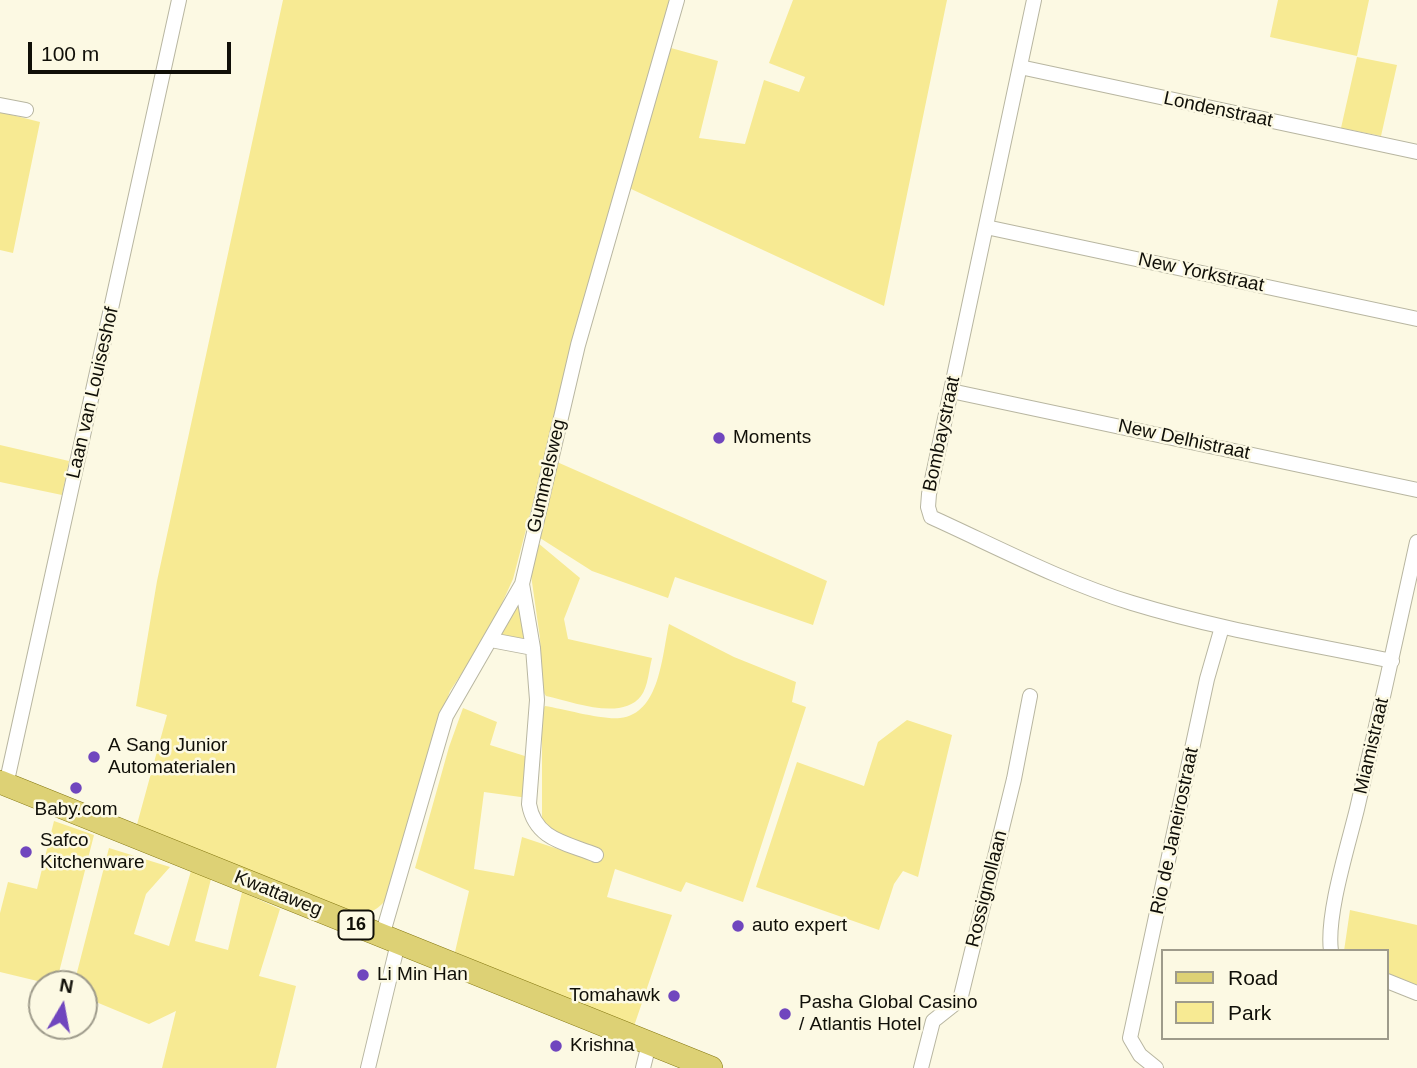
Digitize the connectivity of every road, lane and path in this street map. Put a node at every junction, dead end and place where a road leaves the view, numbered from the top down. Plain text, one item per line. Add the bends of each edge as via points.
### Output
1 (179, 0) edge
2 (677, 0) edge
3 (1034, 0) edge
4 (1020, 67) junction
5 (0, 105) edge
6 (26, 110) dead end
7 (1417, 152) edge
8 (986, 228) junction
9 (1417, 318) edge
10 (951, 391) junction
11 (1417, 490) edge
12 (1417, 542) edge
13 (522, 584) junction
14 (1222, 626) junction
15 (491, 639) junction
16 (533, 648) junction
17 (1392, 661) junction
18 (1030, 696) dead end
19 (3, 783) edge
20 (596, 855) dead end
21 (390, 940) junction
22 (1331, 949) edge
23 (1389, 982) edge
24 (1417, 993) edge
25 (649, 1044) junction
26 (369, 1068) edge
27 (643, 1068) edge
28 (711, 1068) edge
29 (921, 1068) edge
30 (1156, 1068) edge

1 - 19 street, Laan van Louiseshof
2 - 13 street, Gummelsweg via 578,345
3 - 4 street, Bombaystraat
4 - 7 street, Londenstraat
4 - 8 street, Bombaystraat
5 - 6 street
8 - 9 street, New Yorkstraat
8 - 10 street, Bombaystraat
10 - 11 street, New Delhistraat
10 - 14 street, Bombaystraat via 929,494 931,517 1130,603
12 - 17 street, Miamistraat
13 - 15 street, Gummelsweg
13 - 16 street
14 - 17 street, Bombaystraat
14 - 30 street, Rio de Janeirostraat via 1130,1038 1140,1055
15 - 16 street
15 - 21 street, Gummelsweg via 446,716
16 - 20 street via 537,700 531,817 546,835
17 - 22 street, Miamistraat via 1341,874
18 - 29 street, Rossignollaan via 963,989 957,1002 933,1021
19 - 21 main road, Kwattaweg / 16
21 - 25 main road, Kwattaweg / 16
21 - 26 street, Gummelsweg
23 - 24 street
25 - 27 street
25 - 28 main road, Kwattaweg / 16

